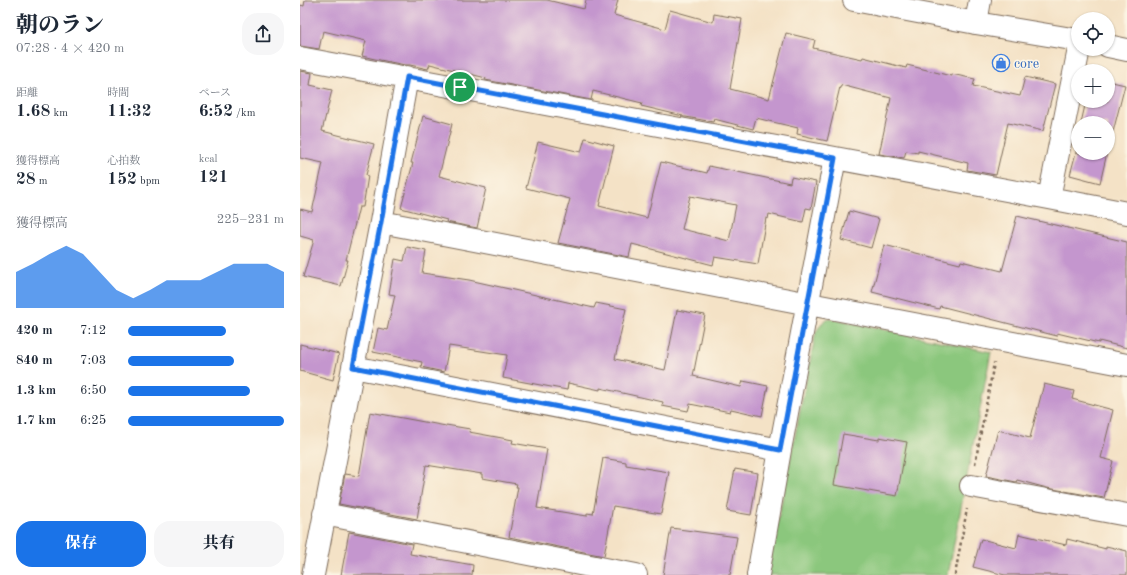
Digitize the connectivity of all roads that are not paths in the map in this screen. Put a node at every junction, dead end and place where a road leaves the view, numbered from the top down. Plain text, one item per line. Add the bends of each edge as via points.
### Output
1 (854, 0) edge
2 (980, 0) edge
3 (976, 23) junction
4 (1071, 39) edge
5 (1115, 47) edge
6 (1127, 50) edge
7 (1078, 56) edge
8 (300, 58) edge
9 (407, 77) junction
10 (835, 158) junction
11 (1049, 198) junction
12 (1127, 213) edge
13 (381, 222) junction
14 (808, 304) junction
15 (1127, 365) edge
16 (353, 367) junction
17 (780, 450) junction
18 (971, 486) road end
19 (324, 514) junction
20 (1127, 516) edge
21 (313, 575) edge
22 (636, 575) edge
23 (758, 575) edge

1 - 3 street
2 - 3 street
3 - 4 street
5 - 6 street
7 - 11 street
8 - 9 street
9 - 10 street
9 - 13 street
10 - 11 street
10 - 14 street
11 - 12 street
13 - 14 street
13 - 16 street
14 - 15 street
14 - 17 street
16 - 17 street
16 - 19 street
17 - 23 street
18 - 20 street
19 - 21 street
19 - 22 street

